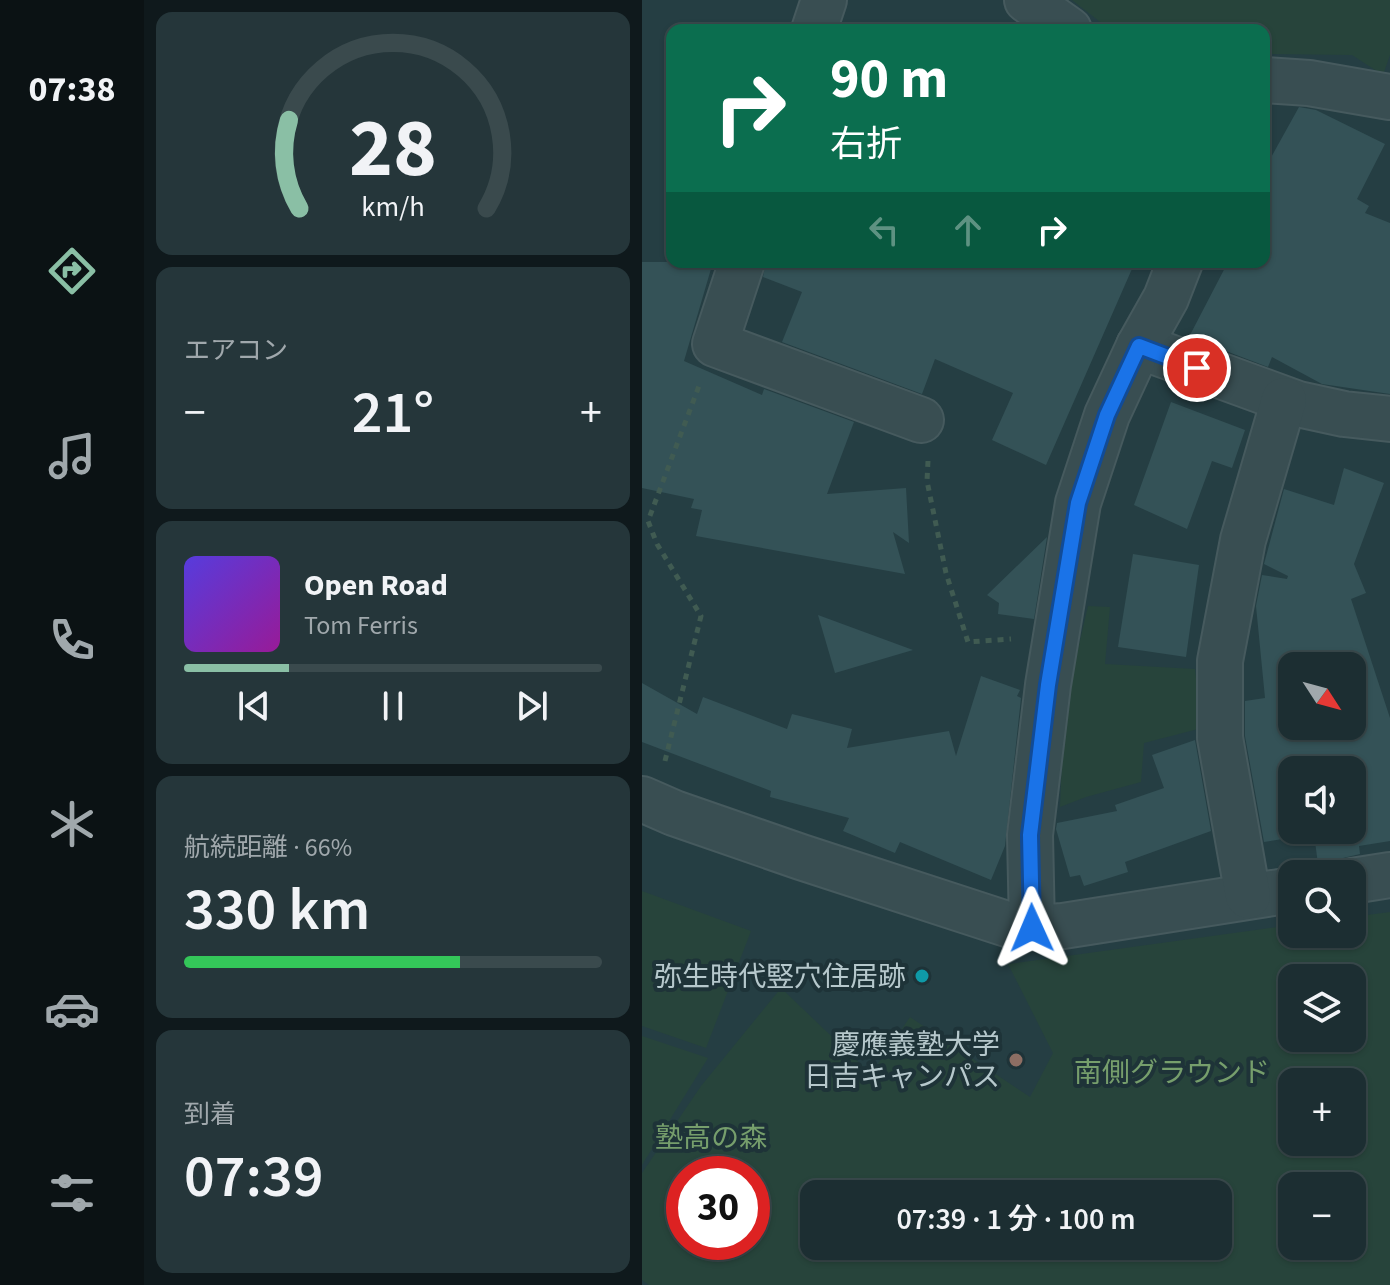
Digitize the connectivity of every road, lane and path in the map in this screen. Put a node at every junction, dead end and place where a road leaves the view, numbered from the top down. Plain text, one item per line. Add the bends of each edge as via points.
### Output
1 (824, 0) edge
2 (1027, 0) edge
3 (816, 24) edge
4 (1061, 24) edge
5 (1270, 80) edge
6 (1390, 97) edge
7 (740, 268) edge
8 (1178, 268) edge
9 (715, 344) junction
10 (1139, 346) junction
11 (1284, 400) junction
12 (1390, 419) edge
13 (921, 420) dead end
14 (927, 481) dead end
15 (1056, 636) junction
16 (644, 800) edge
17 (1390, 875) edge
18 (1366, 879) edge
19 (1278, 892) edge
20 (1248, 896) junction
21 (1032, 928) junction

1 - 3 street
2 - 4 street
5 - 6 street
7 - 9 street
8 - 10 street
9 - 13 street
9 - 16 path via 648,521 701,616 663,771
10 - 11 street
10 - 15 street via 1107,415 1078,503
11 - 12 street
11 - 20 street via 1243,540 1220,661 1220,738
14 - 15 path via 946,573 968,642
15 - 21 street via 1030,835
16 - 21 street via 801,857
17 - 18 street
19 - 20 street
20 - 21 street

